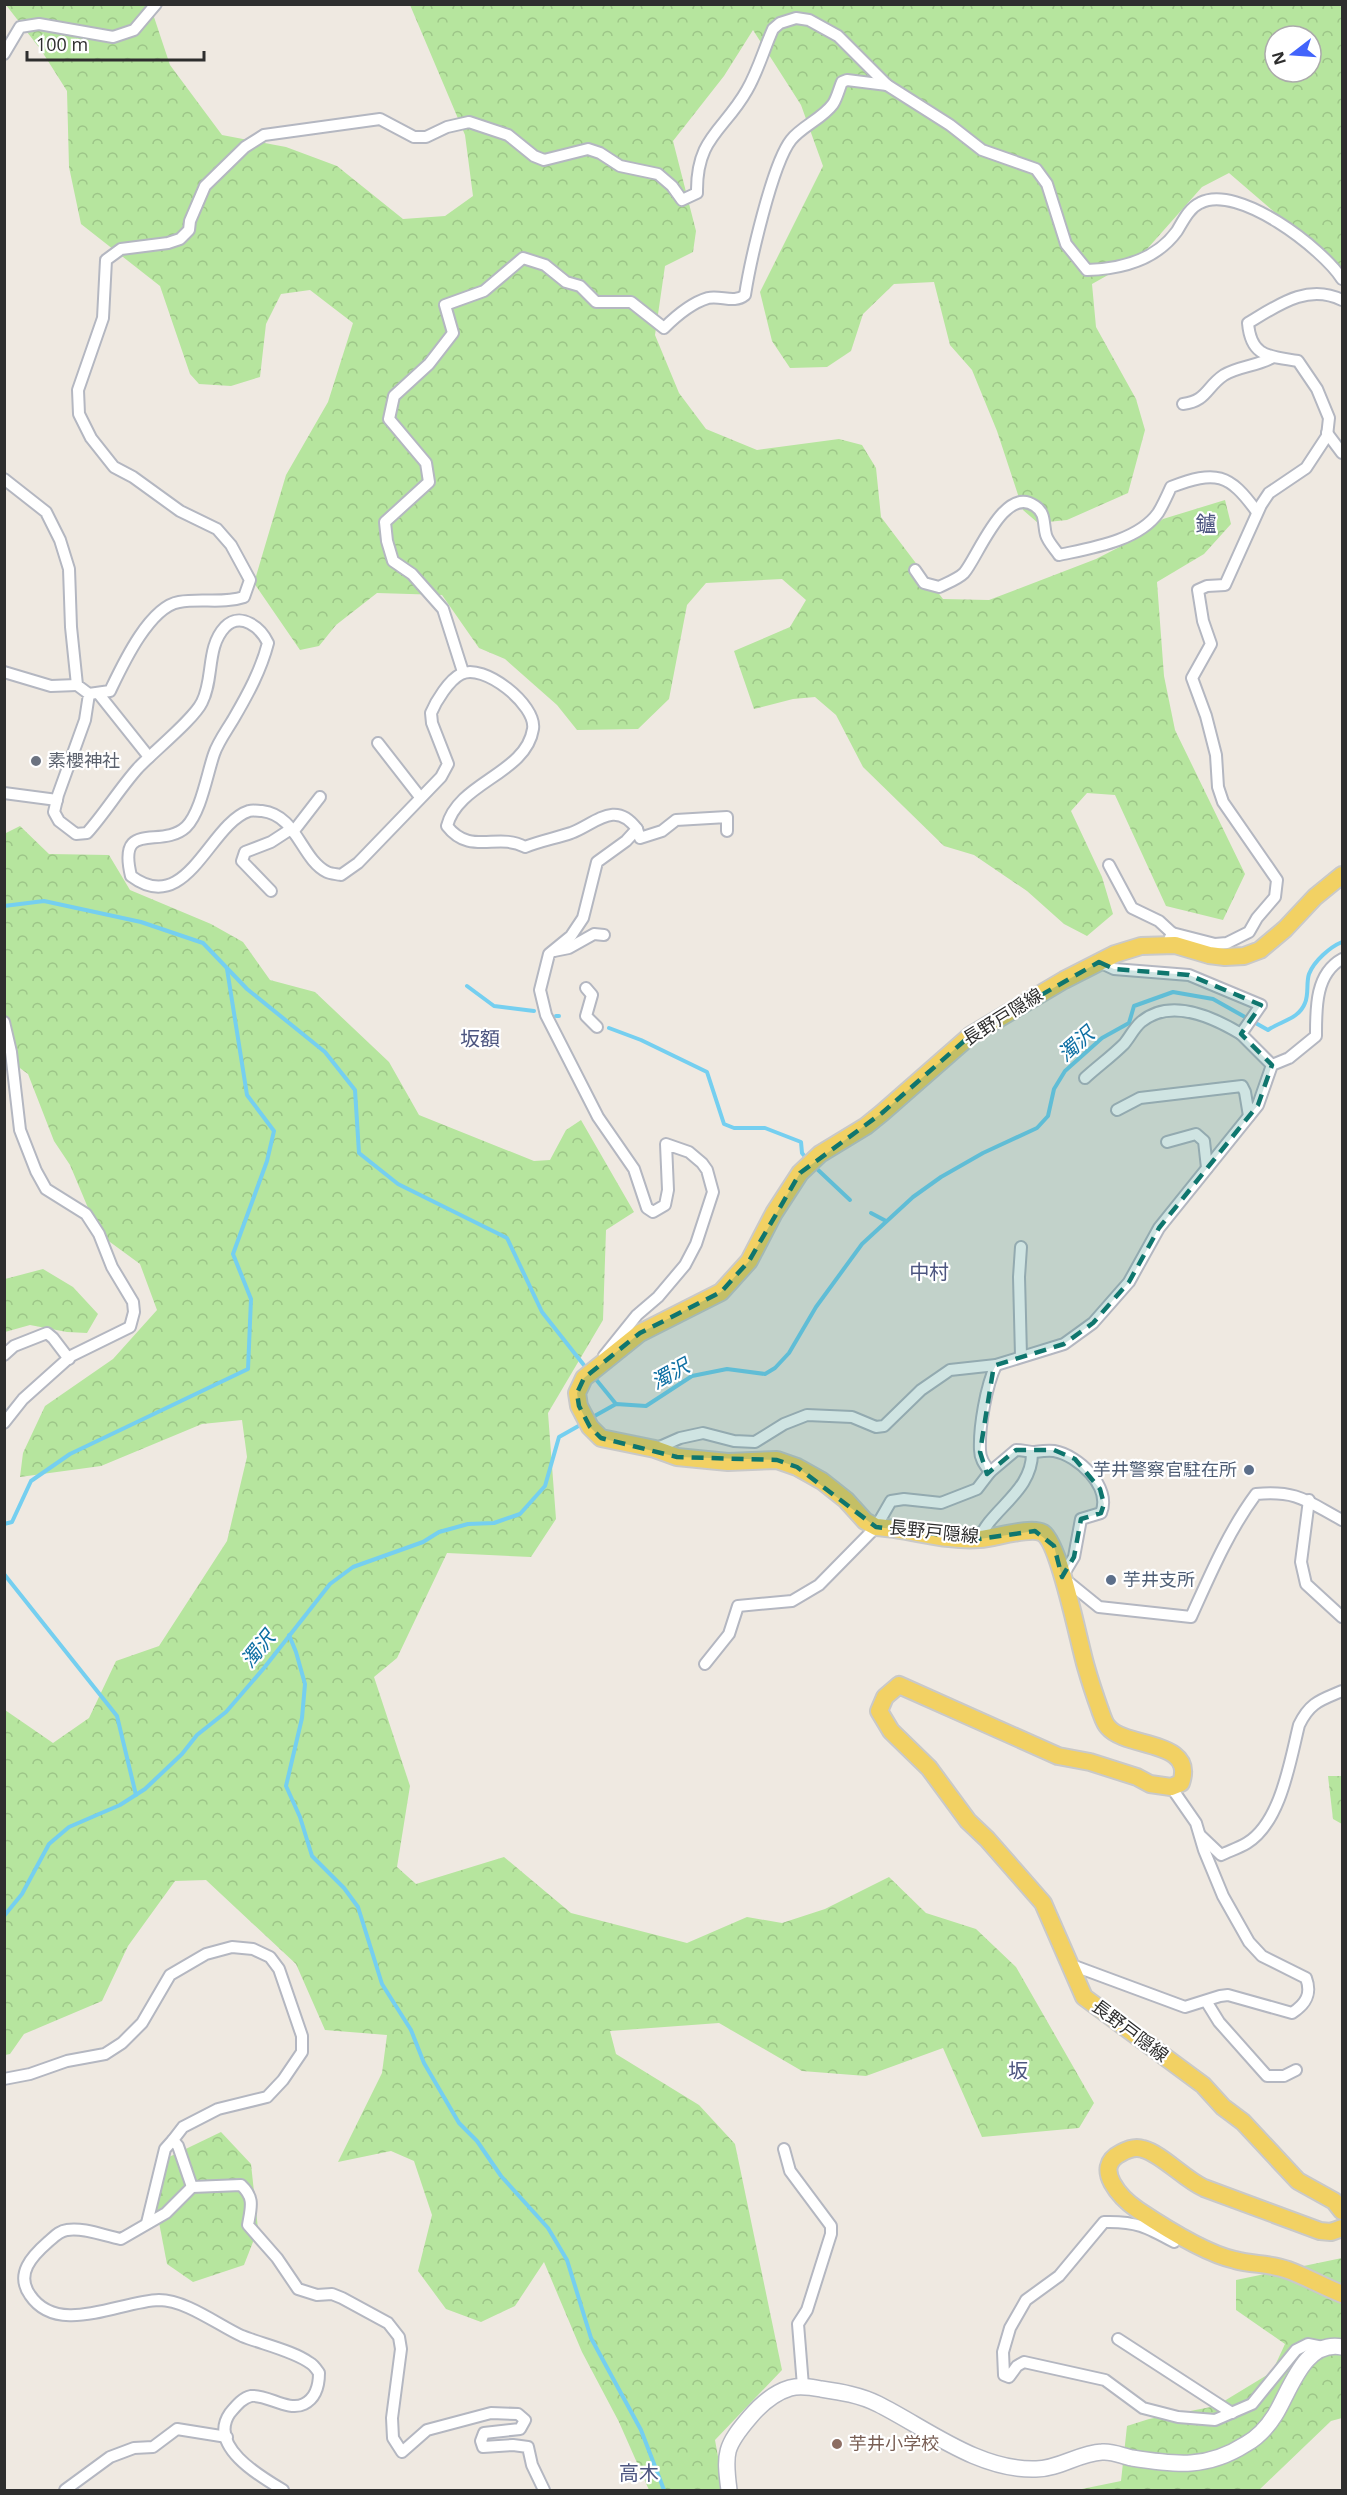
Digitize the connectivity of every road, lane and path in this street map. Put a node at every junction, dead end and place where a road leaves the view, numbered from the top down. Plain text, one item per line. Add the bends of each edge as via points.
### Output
1 (156, 4) edge
2 (4, 54) edge
3 (886, 85) junction
4 (1342, 279) edge
5 (1342, 300) edge
6 (1273, 357) junction
7 (1183, 404) dead end
8 (1327, 433) junction
9 (1342, 453) edge
10 (4, 479) edge
11 (1257, 512) junction
12 (915, 570) dead end
13 (4, 672) edge
14 (463, 672) junction
15 (77, 685) junction
16 (93, 693) junction
17 (378, 744) dead end
18 (149, 757) junction
19 (4, 793) edge
20 (320, 797) dead end
21 (420, 797) junction
22 (57, 800) junction
23 (292, 830) junction
24 (637, 830) junction
25 (727, 831) dead end
26 (1109, 865) dead end
27 (1342, 875) edge
28 (271, 891) dead end
29 (604, 934) dead end
30 (1169, 939) junction
31 (554, 951) junction
32 (1342, 959) edge
33 (1099, 962) junction
34 (586, 988) dead end
35 (4, 1022) edge
36 (597, 1027) dead end
37 (1244, 1030) junction
38 (1272, 1065) junction
39 (1084, 1078) dead end
40 (1117, 1110) dead end
41 (1249, 1116) junction
42 (1167, 1142) dead end
43 (1207, 1168) junction
44 (1021, 1247) dead end
45 (4, 1355) edge
46 (1021, 1356) junction
47 (69, 1359) junction
48 (598, 1365) junction
49 (996, 1365) junction
50 (4, 1423) edge
51 (655, 1449) junction
52 (1032, 1452) junction
53 (990, 1472) junction
54 (1309, 1500) junction
55 (1342, 1520) edge
56 (876, 1527) junction
57 (979, 1539) junction
58 (1062, 1577) junction
59 (1342, 1617) edge
60 (705, 1664) dead end
61 (1342, 1691) edge
62 (1172, 1787) junction
63 (1200, 1835) junction
64 (1070, 1964) junction
65 (1206, 2001) junction
66 (1296, 2070) dead end
67 (4, 2079) edge
68 (173, 2140) junction
69 (784, 2149) dead end
70 (192, 2187) junction
71 (1342, 2211) edge
72 (147, 2223) junction
73 (1342, 2228) edge
74 (1201, 2246) junction
75 (1342, 2294) edge
76 (1118, 2339) dead end
77 (1323, 2347) junction
78 (1342, 2347) edge
79 (803, 2386) junction
80 (1232, 2413) junction
81 (227, 2437) junction
82 (64, 2490) edge
83 (283, 2490) edge
84 (544, 2490) edge
85 (729, 2490) edge

1 - 2 street via 134,30 113,37 39,24 20,27
3 - 4 street via 982,150 1036,169 1047,184 1066,244 1088,270 1108,269 1145,258 1161,249 1193,207 1213,200 1252,206 1293,233 1334,267
3 - 14 street via 842,82 832,104 791,140 771,189 746,295 739,300 709,298 680,312 664,328 631,302 597,302 580,286 566,282 545,265 523,258 484,291 445,304 453,333 429,364 394,396 389,419 426,463 429,482 385,522 393,561 412,574 443,609
3 - 16 street via 838,36 809,20 796,18 780,23 773,29 747,90 708,141 697,193 682,200 658,174 620,166 588,149 544,160 508,135 469,122 426,137 414,137 380,119 370,120 287,130 264,135 245,147 205,186 189,230 180,239 121,249 106,260 103,318 78,390 79,414 114,468 180,511 217,529 231,545 250,580 244,597 234,601 178,602 164,610 152,620 110,691
5 - 6 street via 1329,294 1300,295 1248,323 1249,337 1256,350
6 - 7 street via 1224,375 1196,403
6 - 8 street via 1298,361 1329,418
8 - 9 street
8 - 11 street via 1306,468 1269,493
10 - 15 street via 46,512 60,540 69,569
11 - 12 street via 1228,480 1195,480 1171,487 1157,514 1129,536 1059,555 1047,538 1043,514 1034,504 1020,502 992,524 962,575 939,587 924,583
11 - 30 street via 1225,585 1198,590 1211,644 1192,678 1216,755 1223,802 1276,880 1275,897 1249,932 1227,943
13 - 15 street via 51,686
14 - 21 street via 430,713 448,764 441,777
14 - 24 street via 474,672 503,684 532,716 534,729 526,748 456,805 447,825 452,833 460,839 483,843 516,841 525,846 572,832 600,817 619,815 631,821
15 - 16 street
16 - 18 street
16 - 22 street
17 - 21 street
18 - 22 street via 87,833 76,834 59,821 54,812
18 - 23 street via 202,702 214,644 226,626 240,621 255,625 268,644 262,665 215,751 191,820 175,834 138,839 131,845 126,857 130,876 143,885 172,884 205,855 234,819 250,810 278,816
19 - 22 street
20 - 23 street
21 - 23 street via 357,864 341,875 327,872 308,854
23 - 28 street via 245,852 242,861
24 - 25 street via 640,838 662,831 676,820 728,817
24 - 31 street via 597,862 583,918
26 - 30 street via 1132,908 1159,921
27 - 30 main road, 長野戸隠線 via 1260,950 1244,956 1209,955
29 - 31 street via 594,934
30 - 33 main road, 長野戸隠線
31 - 48 street via 549,954 540,990 546,1015 598,1117 634,1168 647,1208 653,1212 665,1205 666,1144 688,1152 702,1163 713,1192 685,1265 637,1315
32 - 38 street via 1333,965 1322,984 1317,999 1316,1036 1289,1058
33 - 37 street via 1114,969 1189,975 1261,1005
33 - 48 main road, 長野戸隠線 via 971,1035 866,1126 820,1154 800,1173 749,1261 721,1292 640,1334
34 - 36 street via 592,995 585,1016
35 - 47 street via 20,1130 36,1171 46,1189 86,1214 133,1302 130,1328
37 - 38 street
37 - 39 street via 1180,1009 1154,1015 1141,1022 1123,1045
38 - 41 street via 1258,1105
40 - 41 street via 1140,1098 1242,1086
41 - 43 street
42 - 43 street via 1196,1134 1204,1141
43 - 46 street via 1159,1228 1129,1282 1093,1323 1064,1344
44 - 46 street
45 - 47 street via 14,1346 46,1333
46 - 49 street
47 - 50 street via 23,1399
48 - 51 main road, 長野戸隠線 via 584,1378 578,1393 579,1406 590,1427 601,1437
49 - 51 street via 950,1370 921,1390 884,1426 876,1427 852,1417 807,1415 755,1442 703,1433
49 - 53 street via 980,1452
51 - 56 main road, 長野戸隠線 via 677,1457 777,1460 797,1467 822,1481
52 - 53 street via 1016,1450
52 - 57 street via 1033,1466 1006,1505 983,1528
52 - 58 street via 1054,1450 1075,1459 1100,1489 1104,1504 1101,1513 1081,1520 1074,1557
53 - 56 street via 977,1489 941,1503 904,1498 891,1501
54 - 55 street
54 - 58 street via 1279,1492 1256,1494 1216,1562 1191,1617 1100,1607
54 - 59 street via 1301,1562 1306,1584
56 - 57 main road, 長野戸隠線
56 - 60 street via 819,1585 792,1601 738,1606 729,1634
57 - 58 main road, 長野戸隠線 via 1035,1530 1043,1533 1054,1546
58 - 62 main road, 長野戸隠線 via 1086,1668 1107,1726 1118,1734 1169,1752 1181,1761 1185,1772 1181,1783
61 - 63 street via 1313,1703 1304,1713 1280,1798 1248,1843 1221,1855
62 - 63 street
62 - 64 main road, 長野戸隠線 via 1058,1756 899,1685 885,1697 879,1711 891,1731 929,1767 968,1821 1043,1903
63 - 65 street via 1223,1896 1249,1942 1262,1956 1306,1978 1310,1988 1306,2000 1292,2013 1228,1995
64 - 65 street via 1185,2007
64 - 71 main road, 長野戸隠線 via 1084,1997 1203,2085 1298,2181 1334,2201
65 - 66 street via 1219,2022 1267,2076 1284,2076
67 - 68 street via 105,2054 123,2043 142,2022 170,1975 206,1954 232,1947 252,1949 270,1957 279,1969 302,2036 302,2052 267,2097 218,2109 183,2127
68 - 70 street
68 - 72 street via 165,2149
69 - 79 street via 790,2171 831,2226 807,2310 798,2324
70 - 72 street via 166,2213
70 - 84 street via 241,2185 251,2201 249,2225 298,2289 317,2295 332,2294 388,2323 399,2337 401,2349 392,2418 393,2438 402,2452 427,2430 491,2413 518,2414 525,2420 520,2429 484,2433 483,2447 528,2447
72 - 81 street via 121,2239 68,2230 58,2233 33,2254 23,2282 39,2306 68,2315 160,2300 192,2309 243,2336 311,2363 320,2373 319,2386 303,2405 253,2396 243,2398 228,2416
73 - 74 main road via 1320,2231 1204,2188 1144,2149 1131,2148 1117,2155 1110,2168 1110,2182 1118,2195
74 - 75 main road via 1235,2260 1290,2270
74 - 80 street via 1192,2251 1129,2222 1104,2222 1059,2276 1026,2300 1010,2328 1003,2352 1004,2375 1010,2377 1024,2362 1105,2380 1143,2408 1178,2417 1215,2420
76 - 80 street
77 - 78 main road
77 - 79 main road via 1302,2366 1273,2418 1258,2436 1216,2459 1182,2465 1100,2452 1036,2469 1008,2466 960,2450 877,2403 849,2393
77 - 80 street via 1308,2344 1296,2350 1252,2404
79 - 85 main road via 772,2395 733,2437 725,2460
81 - 82 street via 177,2429 153,2447 134,2448 110,2457
81 - 83 street via 231,2451

